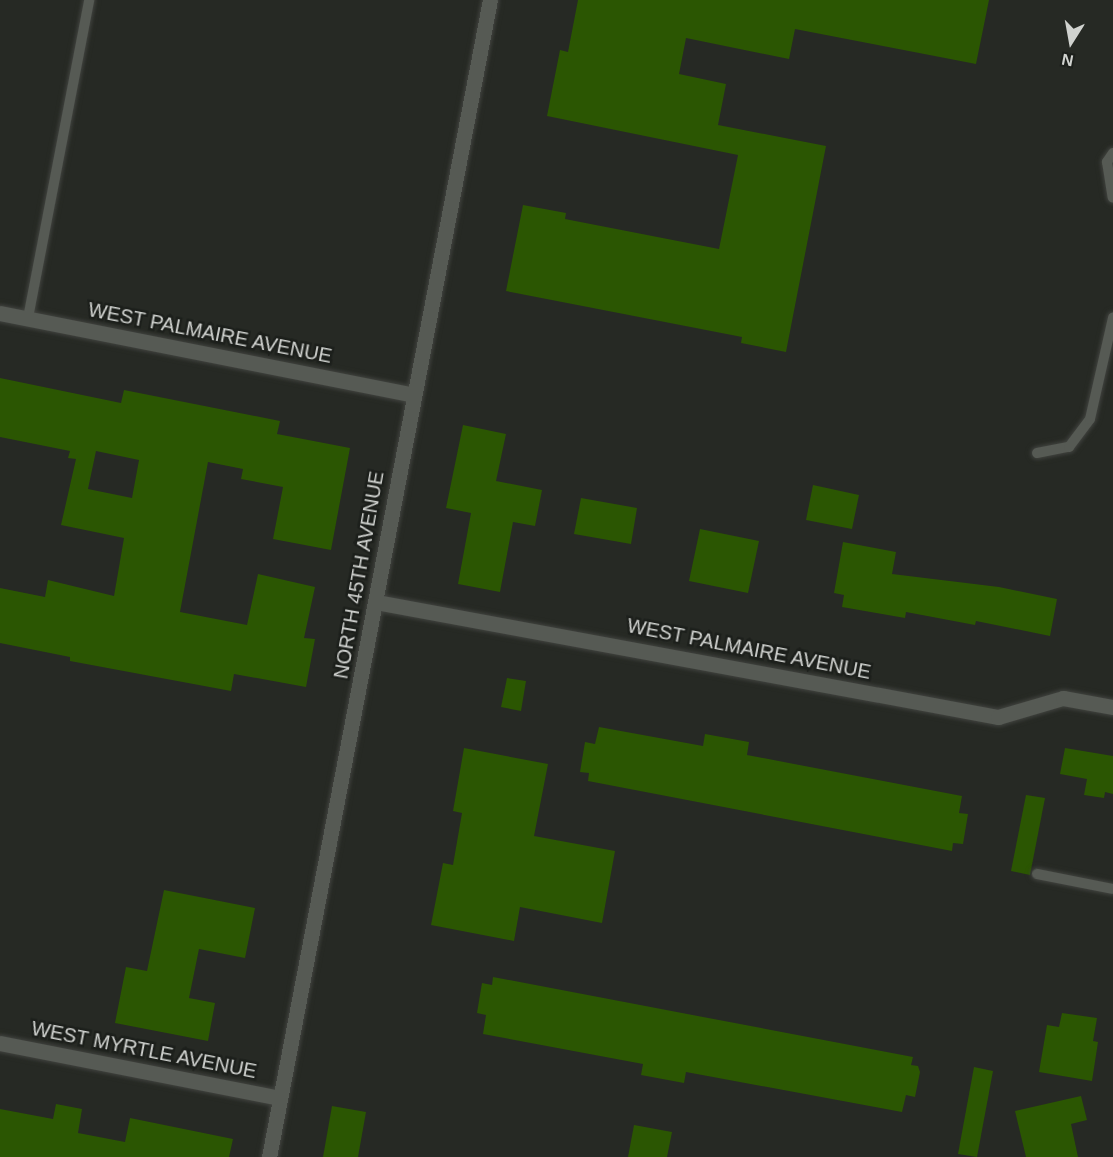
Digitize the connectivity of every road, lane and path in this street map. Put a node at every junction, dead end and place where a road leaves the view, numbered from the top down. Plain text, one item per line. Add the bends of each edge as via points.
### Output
1 (89, 0) edge
2 (490, 0) edge
3 (1113, 153) edge
4 (1113, 198) edge
5 (0, 313) edge
6 (28, 318) junction
7 (1113, 318) edge
8 (413, 395) junction
9 (1037, 453) dead end
10 (376, 602) junction
11 (1113, 707) edge
12 (1037, 874) dead end
13 (1113, 889) edge
14 (0, 1043) edge
15 (280, 1098) junction
16 (269, 1157) edge

1 - 6 lane
2 - 8 street, NORTH 45TH AVENUE
3 - 4 lane via 1107,162
5 - 6 street, WEST PALMAIRE AVENUE
6 - 8 street, WEST PALMAIRE AVENUE
7 - 9 lane via 1090,419 1069,447
8 - 10 street, NORTH 45TH AVENUE
10 - 11 street, WEST PALMAIRE AVENUE via 998,717 1063,698
10 - 15 street, NORTH 45TH AVENUE
12 - 13 lane
14 - 15 street, WEST MYRTLE AVENUE
15 - 16 street, NORTH 45TH AVENUE

